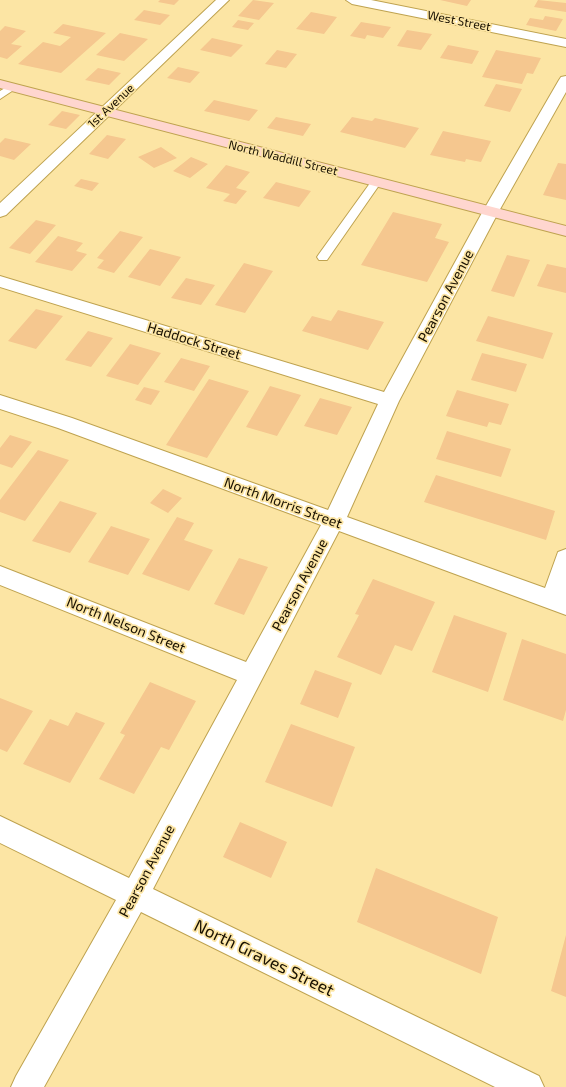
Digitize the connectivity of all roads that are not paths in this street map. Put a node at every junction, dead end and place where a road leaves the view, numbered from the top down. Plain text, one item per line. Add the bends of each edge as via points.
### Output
1 (223, 0) edge
2 (352, 0) edge
3 (566, 43) edge
4 (566, 80) edge
5 (4, 89) edge
6 (104, 112) junction
7 (377, 181) junction
8 (492, 211) junction
9 (0, 212) edge
10 (566, 231) edge
11 (322, 257) dead end
12 (0, 281) edge
13 (389, 400) junction
14 (0, 402) edge
15 (334, 521) junction
16 (566, 558) edge
17 (0, 575) edge
18 (559, 603) edge
19 (252, 675) junction
20 (0, 829) edge
21 (134, 895) junction
22 (27, 1087) edge
23 (528, 1087) edge

1 - 6 street, 1st Avenue
2 - 3 street, West Street
4 - 8 street, Pearson Avenue
5 - 6 street, North Waddill Street
6 - 7 street, North Waddill Street
6 - 9 street, 1st Avenue
7 - 8 street, North Waddill Street
7 - 11 lane
8 - 10 street, North Waddill Street
8 - 13 street, Pearson Avenue
12 - 13 street, Haddock Street
13 - 15 street, Pearson Avenue
14 - 15 street, North Morris Street via 66,423
15 - 18 street, North Morris Street
15 - 19 street, Pearson Avenue
16 - 18 street
17 - 19 street, North Nelson Street
19 - 21 street, Pearson Avenue
20 - 21 street, North Graves Street
21 - 22 street, Pearson Avenue
21 - 23 street, North Graves Street

